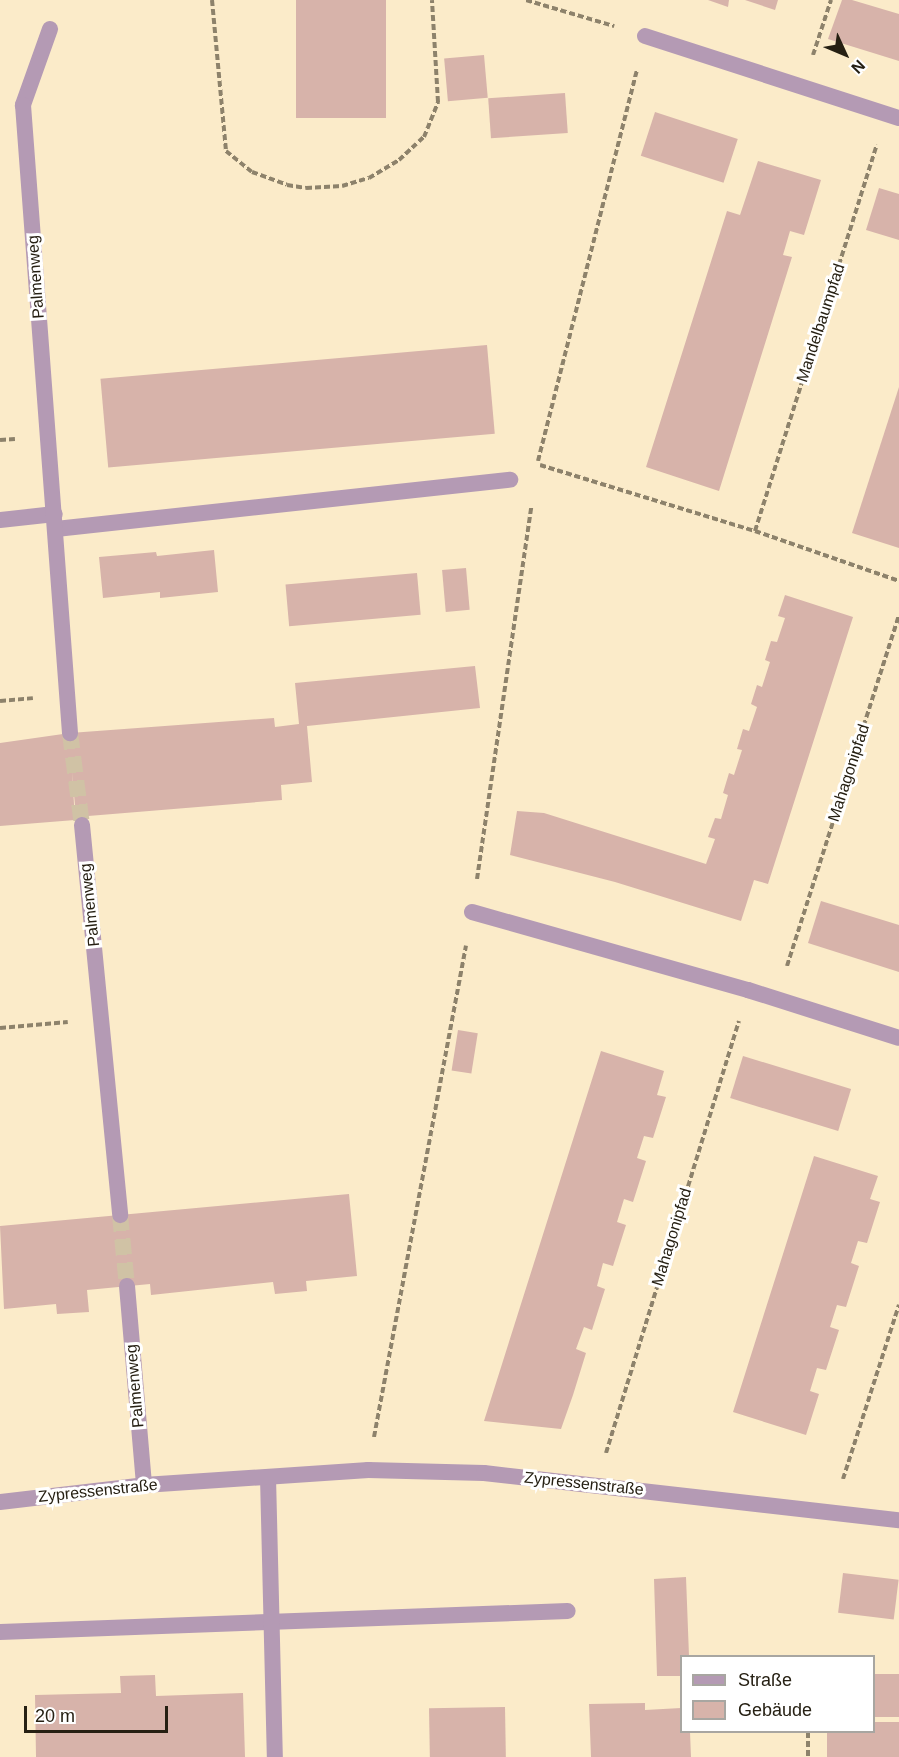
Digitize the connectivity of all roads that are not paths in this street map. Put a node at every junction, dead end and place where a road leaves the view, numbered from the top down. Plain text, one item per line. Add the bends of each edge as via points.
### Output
1 (50, 29) dead end
2 (645, 36) road end
3 (893, 116) edge
4 (510, 480) dead end
5 (0, 520) edge
6 (55, 521) junction
7 (70, 733) tunnel mouth
8 (82, 825) tunnel mouth
9 (472, 912) road end
10 (899, 1038) edge
11 (120, 1215) tunnel mouth
12 (127, 1286) tunnel mouth
13 (268, 1477) junction
14 (144, 1485) junction
15 (0, 1502) edge
16 (899, 1520) edge
17 (568, 1611) dead end
18 (271, 1620) junction
19 (0, 1632) edge
20 (275, 1757) edge

1 - 6 street, Palmenweg via 23,105
2 - 3 street
4 - 6 street
5 - 6 street
6 - 7 street, Palmenweg
8 - 11 street, Palmenweg
9 - 10 street via 777,998
12 - 14 street, Palmenweg
13 - 14 street, Zypressenstraße
13 - 16 street, Zypressenstraße via 368,1470 484,1473
13 - 18 street
14 - 15 street, Zypressenstraße
17 - 18 street
18 - 19 street
18 - 20 street

